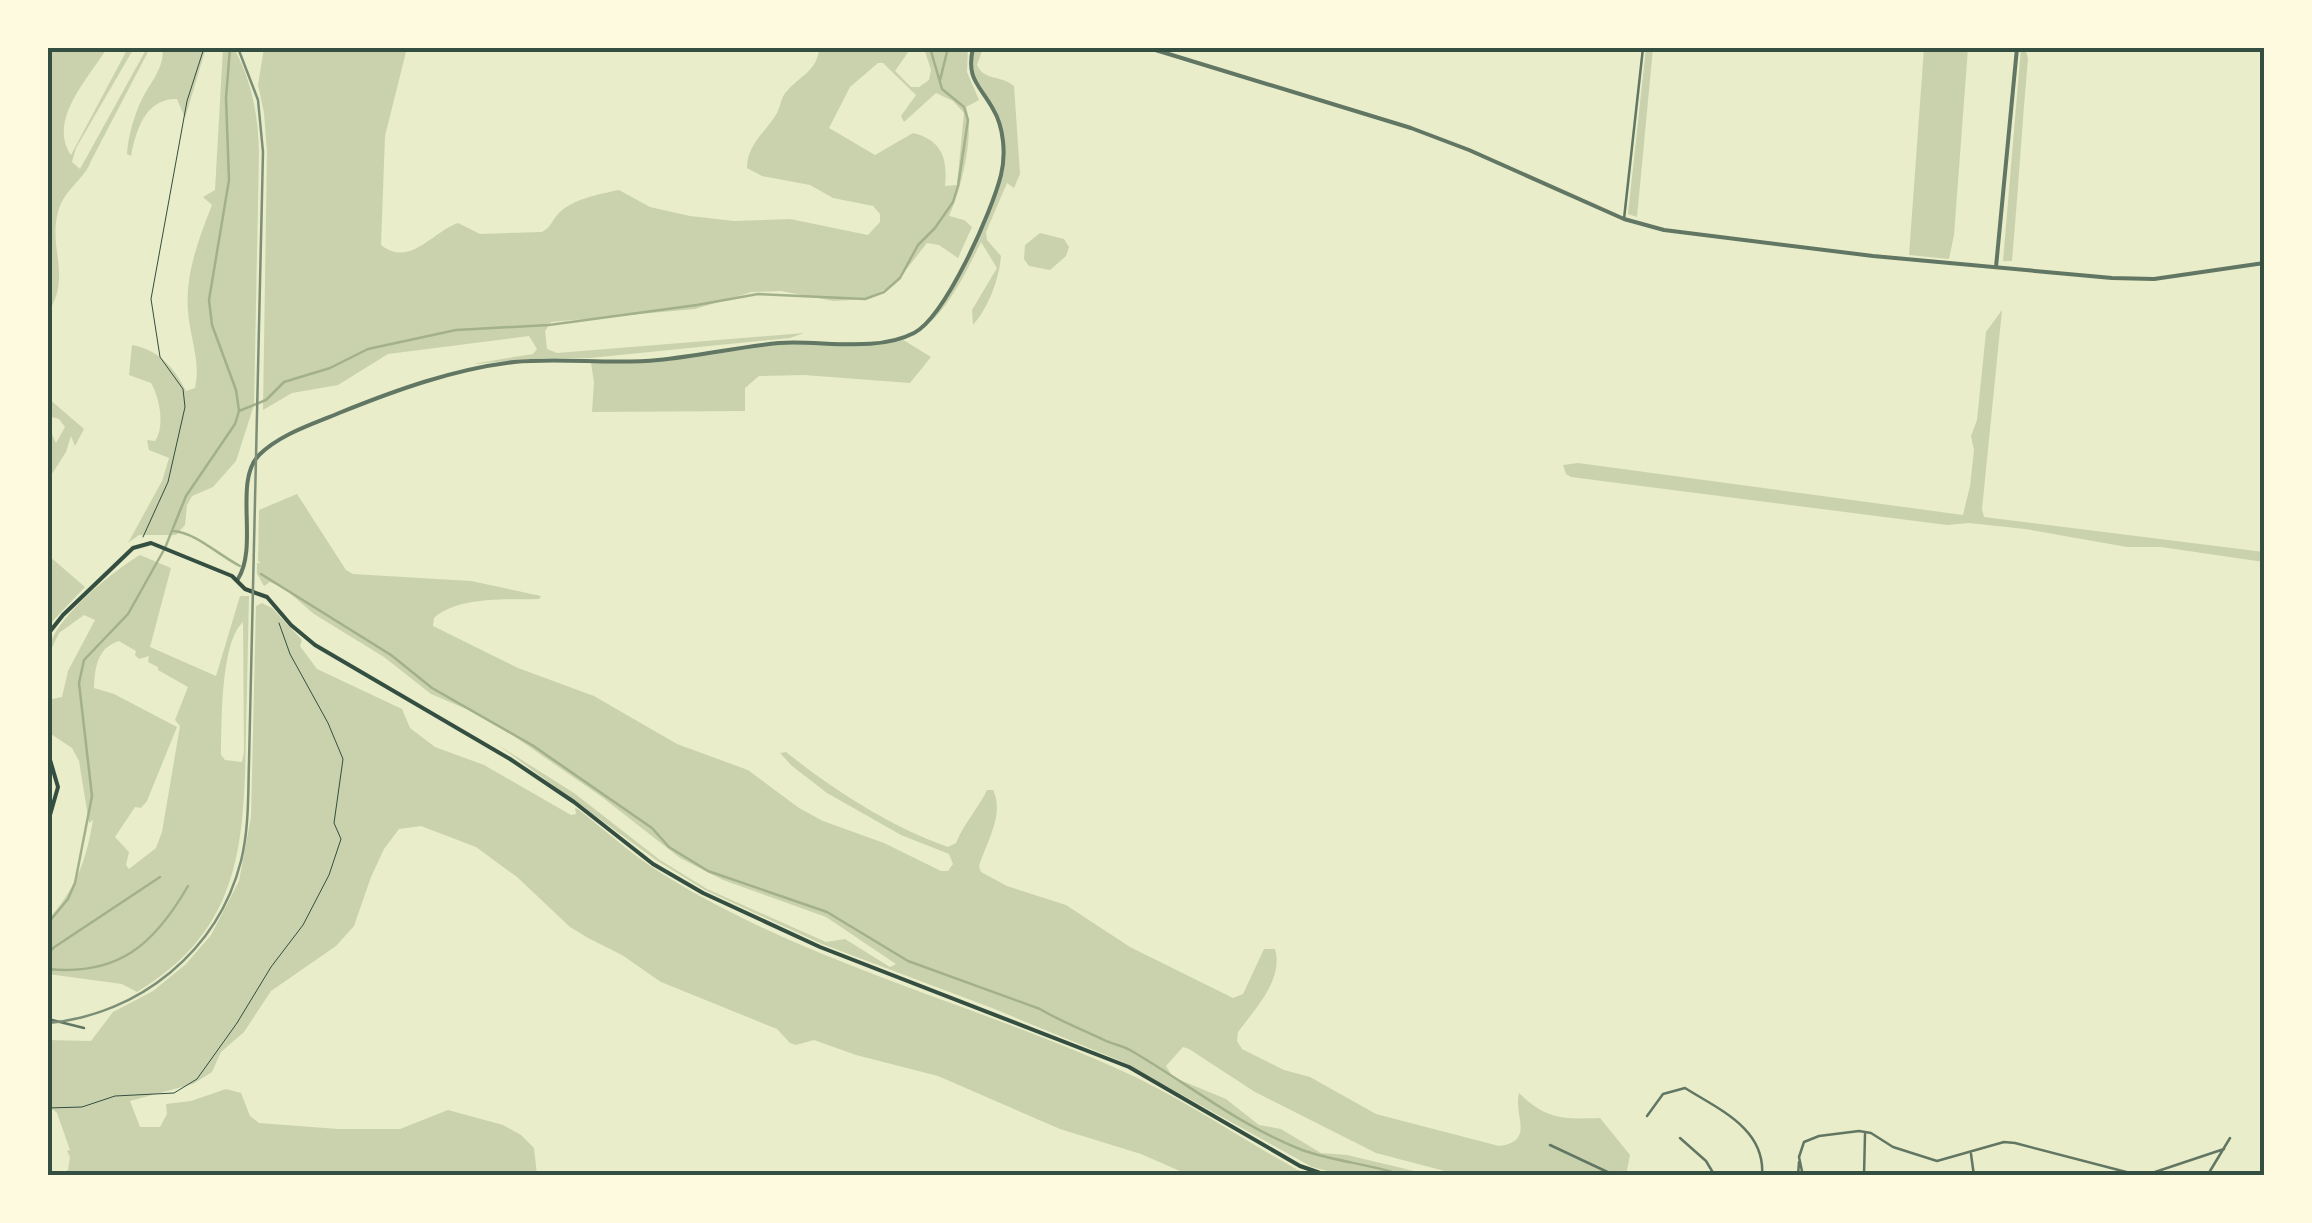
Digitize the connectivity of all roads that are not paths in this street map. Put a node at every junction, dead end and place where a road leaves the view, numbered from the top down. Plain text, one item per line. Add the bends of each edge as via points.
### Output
1 (973, 48) edge
2 (1149, 48) edge
3 (1642, 48) edge
4 (2016, 48) edge
5 (1624, 219) junction
6 (2264, 263) edge
7 (1996, 268) junction
8 (238, 579) junction
9 (48, 634) edge
10 (48, 753) edge
11 (48, 822) edge
12 (48, 1019) edge
13 (84, 1028) dead end
14 (1647, 1116) dead end
15 (1865, 1132) junction
16 (1680, 1138) dead end
17 (2230, 1138) dead end
18 (1550, 1145) dead end
19 (2224, 1148) junction
20 (1971, 1152) junction
21 (1329, 1176) edge
22 (1616, 1176) edge
23 (1715, 1176) edge
24 (1762, 1176) edge
25 (1800, 1176) edge
26 (1864, 1176) edge
27 (1974, 1176) edge
28 (2207, 1176) edge

1 - 8 street via 975,83 1002,132 1001,176 956,280 918,331 879,342 778,343 657,360 515,362 381,396 280,440 253,462 247,557
2 - 5 street via 1411,128
3 - 5 street
4 - 7 street
5 - 7 street via 1664,230
6 - 7 street via 2154,280
8 - 9 main road via 160,546 139,544
8 - 21 main road via 267,597 315,645 510,759 704,893 820,947 1129,1066 1276,1153
10 - 11 main road via 58,788
12 - 13 street
14 - 24 street via 1662,1094 1685,1088 1748,1131 1764,1155
15 - 20 street via 1937,1161
15 - 25 street via 1812,1137 1802,1146
15 - 26 street
16 - 23 street
17 - 19 street
18 - 22 street
19 - 20 street via 2145,1174 2015,1142
19 - 28 street
20 - 27 street

